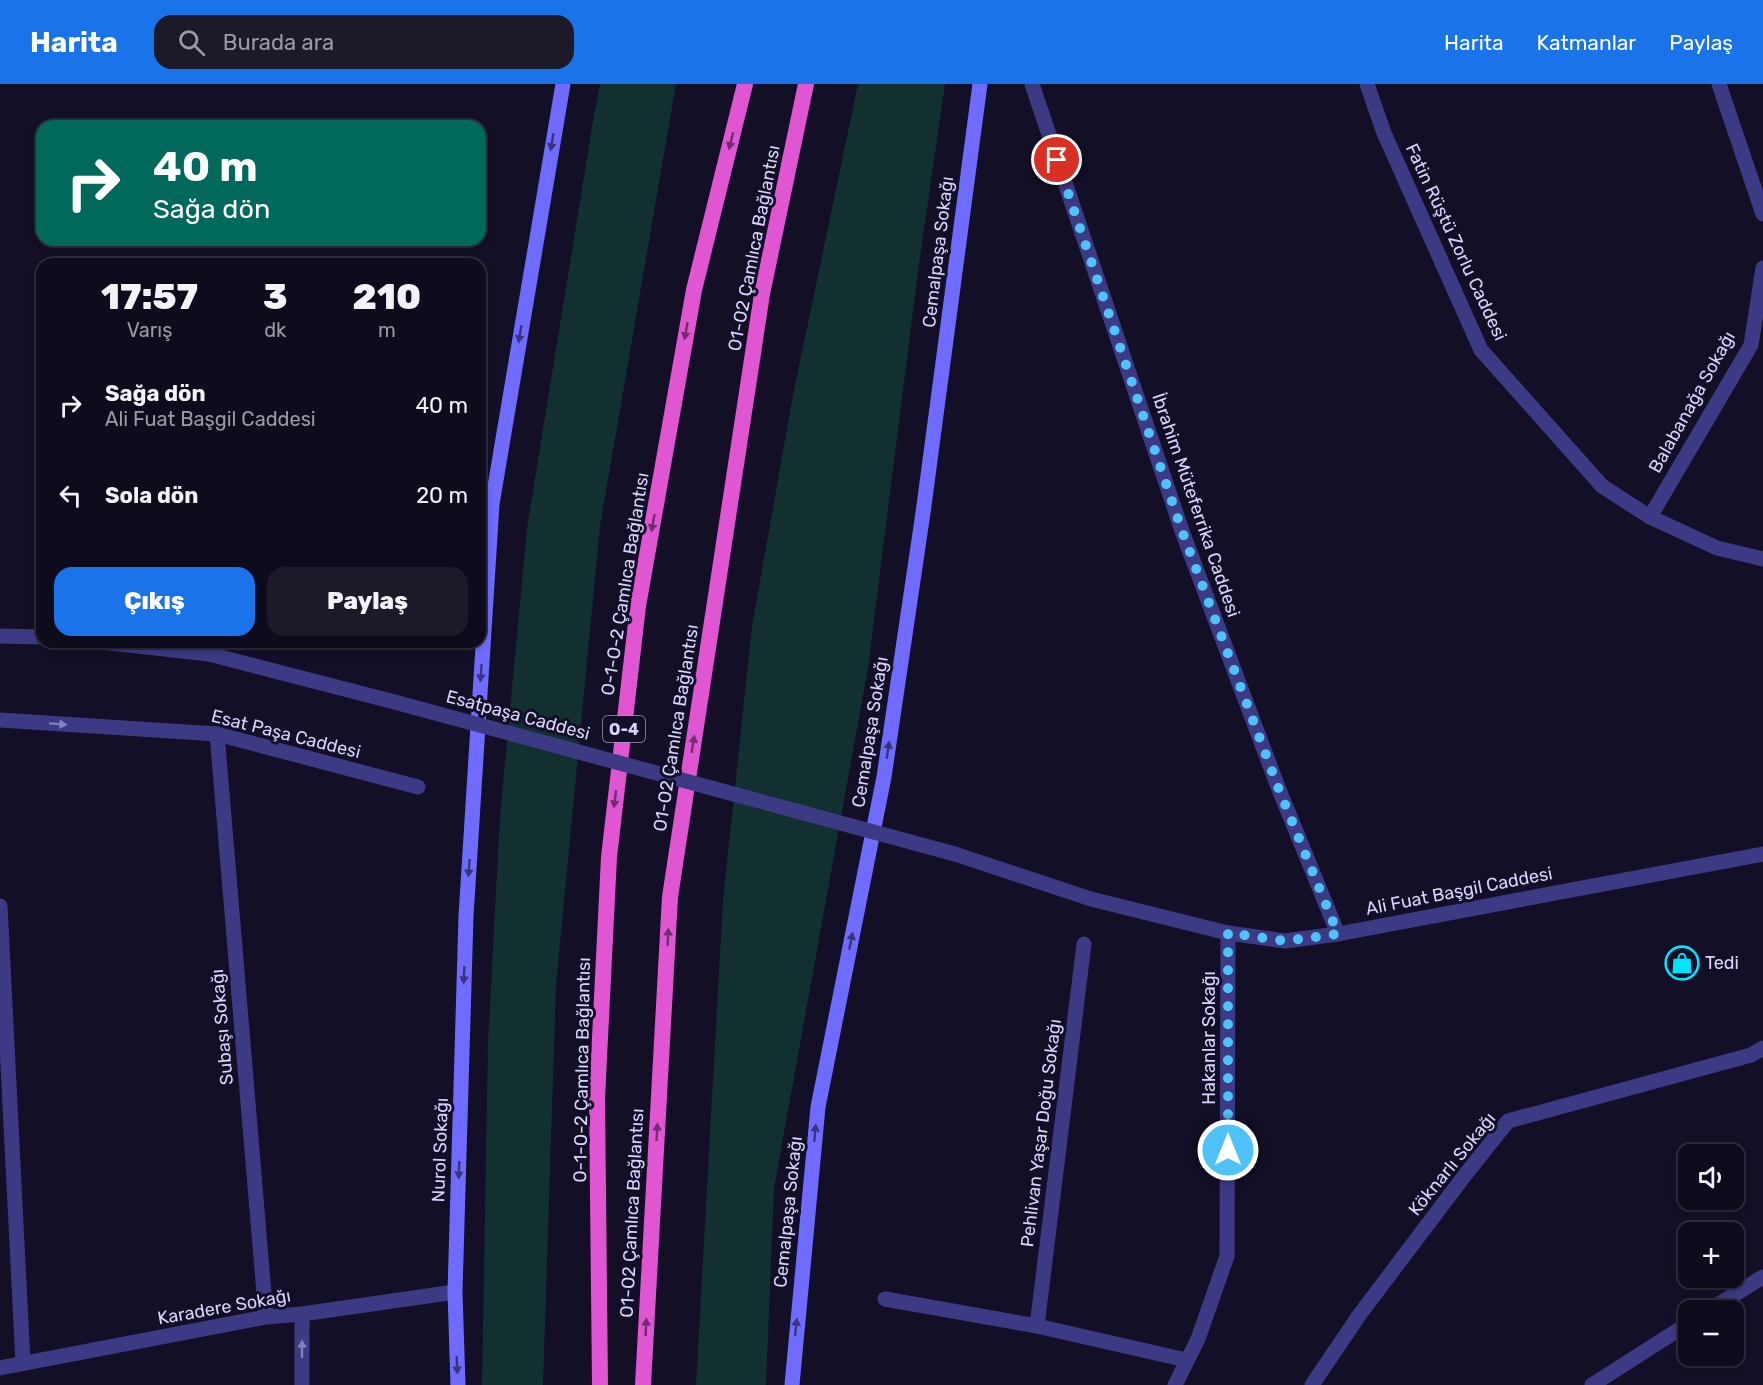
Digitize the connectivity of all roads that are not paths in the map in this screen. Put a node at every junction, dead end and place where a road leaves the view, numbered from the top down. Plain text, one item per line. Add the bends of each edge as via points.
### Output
1 (563, 84) edge
2 (745, 84) edge
3 (806, 84) edge
4 (980, 84) edge
5 (1032, 84) edge
6 (1367, 84) edge
7 (1719, 84) edge
8 (1763, 214) edge
9 (1763, 268) edge
10 (1650, 517) junction
11 (1763, 559) edge
12 (486, 599) edge
13 (0, 636) edge
14 (36, 637) edge
15 (156, 648) edge
16 (483, 648) edge
17 (0, 720) edge
18 (217, 734) junction
19 (418, 787) dead end
20 (955, 854) joint
21 (1763, 854) edge
22 (0, 906) edge
23 (1228, 933) junction
24 (1338, 934) junction
25 (1084, 944) dead end
26 (1763, 1048) edge
27 (1763, 1277) edge
28 (455, 1292) junction
29 (885, 1299) dead end
30 (1726, 1300) edge
31 (302, 1314) junction
32 (266, 1317) junction
33 (1037, 1326) junction
34 (1678, 1330) edge
35 (1186, 1360) junction
36 (23, 1364) junction
37 (0, 1368) edge
38 (1600, 1382) edge
39 (302, 1385) edge
40 (458, 1385) edge
41 (600, 1385) edge
42 (643, 1385) edge
43 (792, 1385) edge
44 (1175, 1385) edge
45 (1312, 1385) edge

1 -> 12 main road, Nurol Sokağı via 492,504
2 -> 41 highway, O-1-O-2 Çamlıca Bağlantısı / O-4 via 692,302 638,606 609,857 597,1098
42 -> 3 highway, O1-O2 Çamlıca Bağlantısı via 670,897 762,294
43 -> 4 main road, Cemalpaşa Sokağı via 818,1107 884,777 924,513
5 - 24 street, İbrahim Müteferrika Caddesi via 1182,531
6 - 10 street, Fatin Rüştü Zorlu Caddesi via 1384,133 1481,350 1602,486
7 - 8 street
9 - 10 street, Balabanağa Sokağı via 1751,345
10 - 11 street, Fatin Rüştü Zorlu Caddesi via 1717,548
13 - 14 street
15 - 20 street, Esatpaşa Caddesi, bridge via 209,654
16 -> 28 main road, Nurol Sokağı via 466,916
17 -> 18 street, Esat Paşa Caddesi
18 - 19 street, Esat Paşa Caddesi
18 - 32 street, Subaşı Sokağı
20 - 23 street, Ali Fuat Başgil Caddesi via 1091,899
21 - 24 street, Ali Fuat Başgil Caddesi
22 - 36 street
23 - 24 street, Ali Fuat Başgil Caddesi via 1285,941
23 - 35 street, Hakanlar Sokağı via 1227,1256 1198,1339
25 - 33 street, Pehlivan Yaşar Doğu Sokağı
26 - 45 street, Köknarlı Sokağı via 1751,1055 1508,1121 1360,1314
27 - 30 street
28 - 31 street, Karadere Sokağı
28 -> 40 main road, Nurol Sokağı
29 - 33 street
31 - 32 street, Karadere Sokağı
39 -> 31 street
32 - 36 street, Karadere Sokağı
33 - 35 street
34 - 38 street
35 - 44 street, Hakanlar Sokağı
36 - 37 street, Karadere Sokağı

